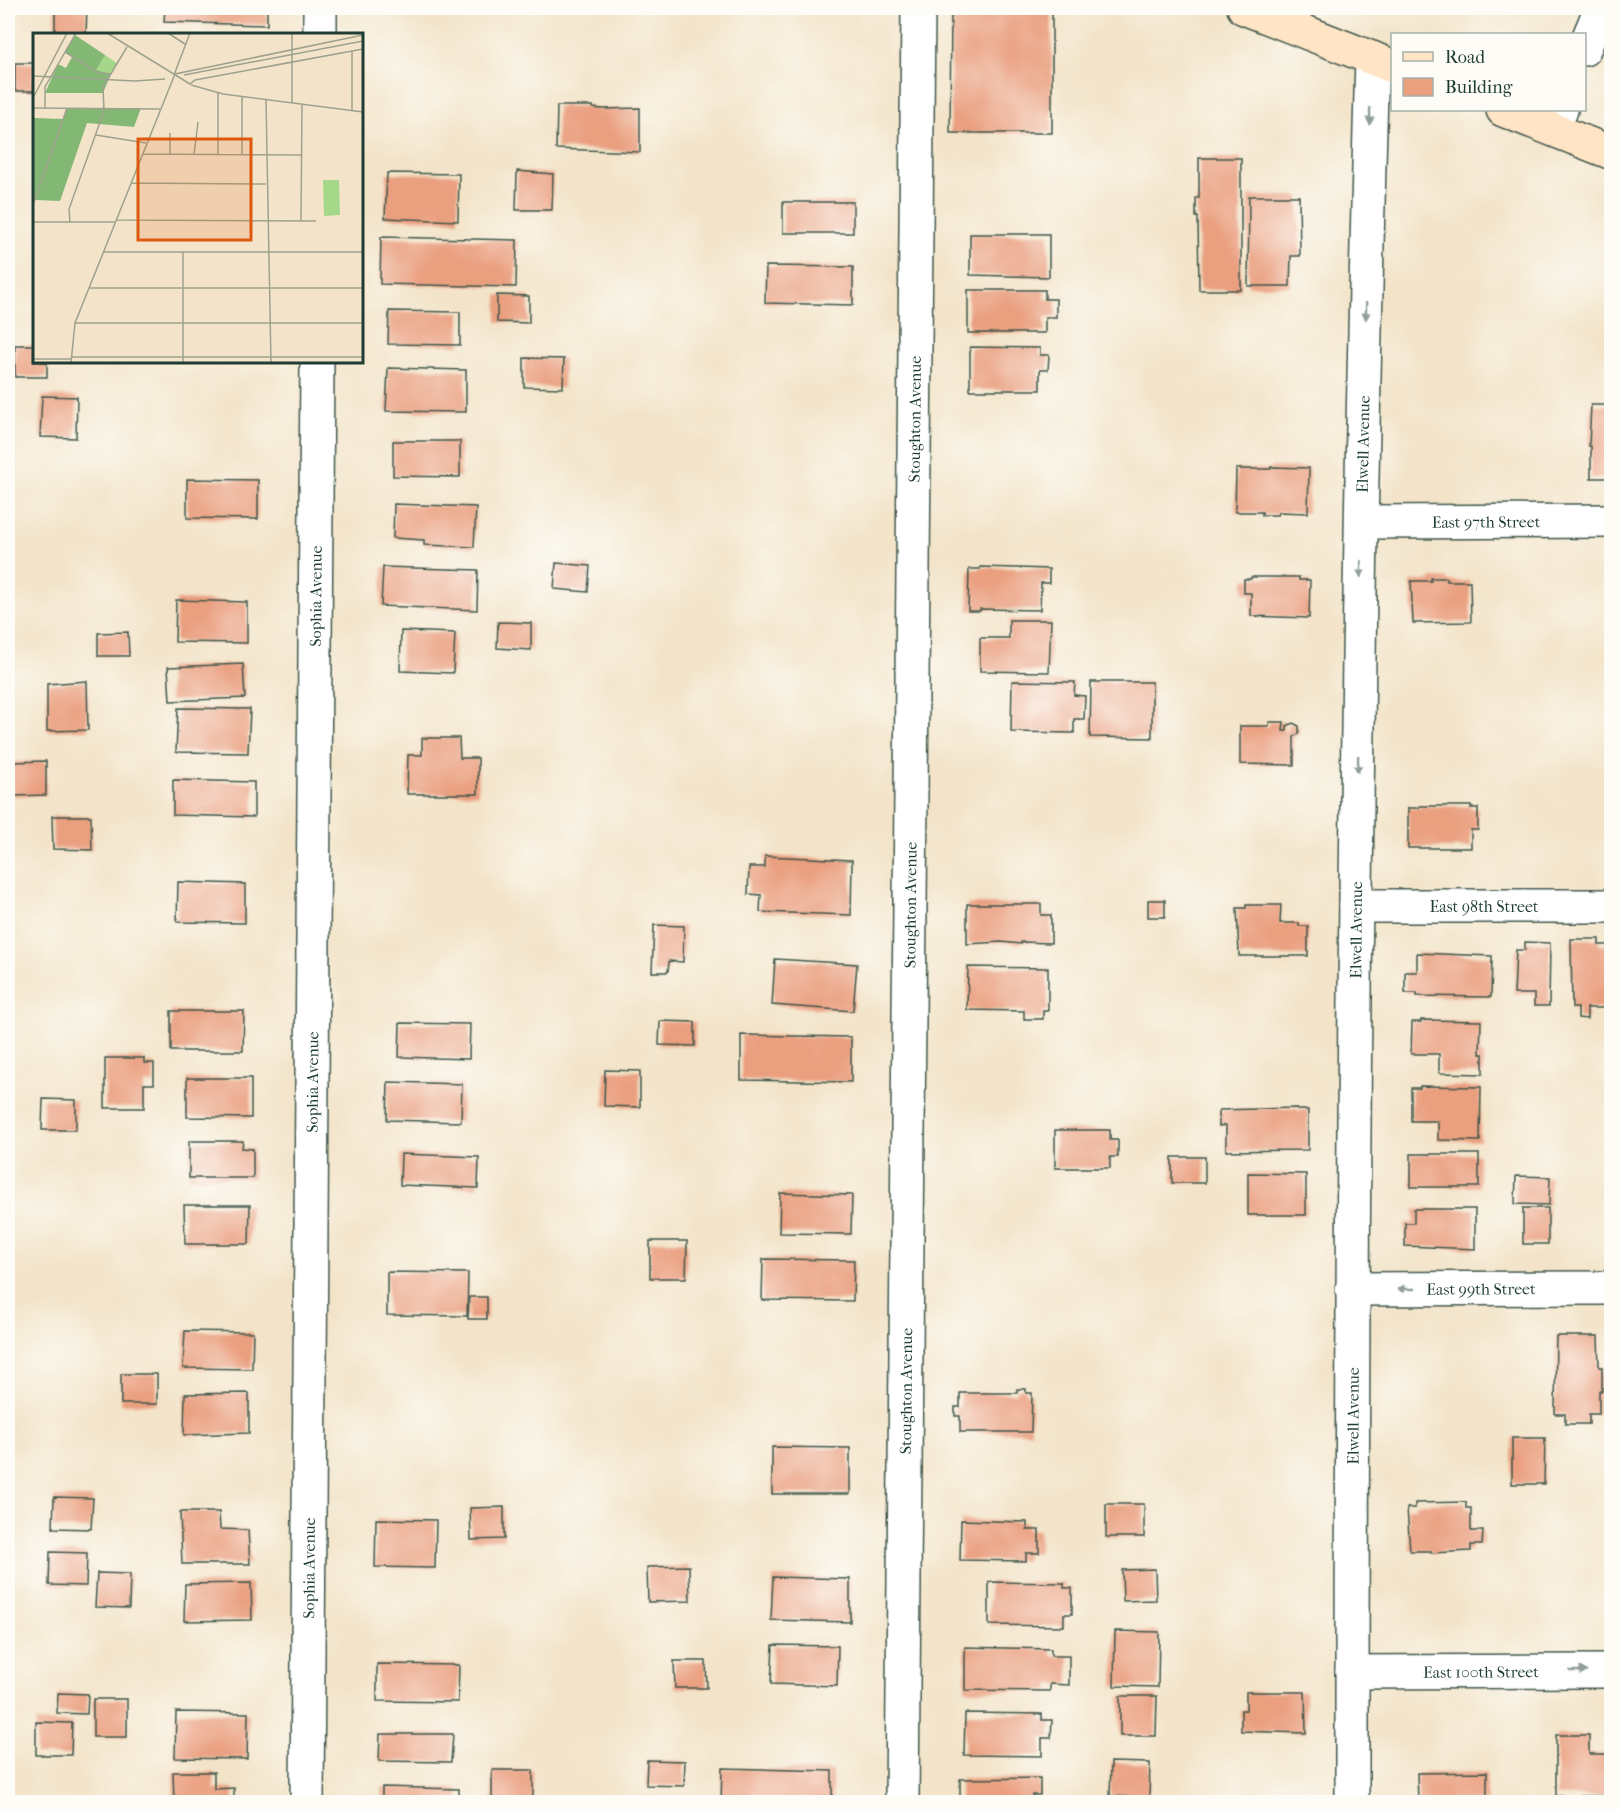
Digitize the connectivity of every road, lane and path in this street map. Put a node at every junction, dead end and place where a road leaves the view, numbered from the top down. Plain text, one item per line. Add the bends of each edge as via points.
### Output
1 (320, 8) edge
2 (918, 8) edge
3 (1244, 8) edge
4 (1601, 8) edge
5 (320, 33) edge
6 (1586, 44) edge
7 (1382, 62) edge
8 (1509, 111) edge
9 (1557, 119) edge
10 (1611, 153) edge
11 (317, 363) edge
12 (1611, 521) edge
13 (1362, 522) junction
14 (1356, 906) junction
15 (1611, 906) edge
16 (1611, 1288) edge
17 (1352, 1289) junction
18 (1611, 1671) edge
19 (1352, 1672) junction
20 (307, 1803) edge
21 (902, 1803) edge
22 (1352, 1803) edge

1 - 5 street
2 - 21 street, Stoughton Avenue
3 - 7 main road
4 - 6 street
7 -> 13 street, Elwell Avenue
8 - 9 main road
9 - 10 main road
11 - 20 street, Sophia Avenue
12 - 13 street, East 97th Street
13 -> 14 street, Elwell Avenue
14 - 15 street, East 98th Street
14 - 17 street, Elwell Avenue
16 -> 17 street, East 99th Street
17 - 19 street, Elwell Avenue
19 -> 18 street, East 100th Street
19 - 22 street, Elwell Avenue

